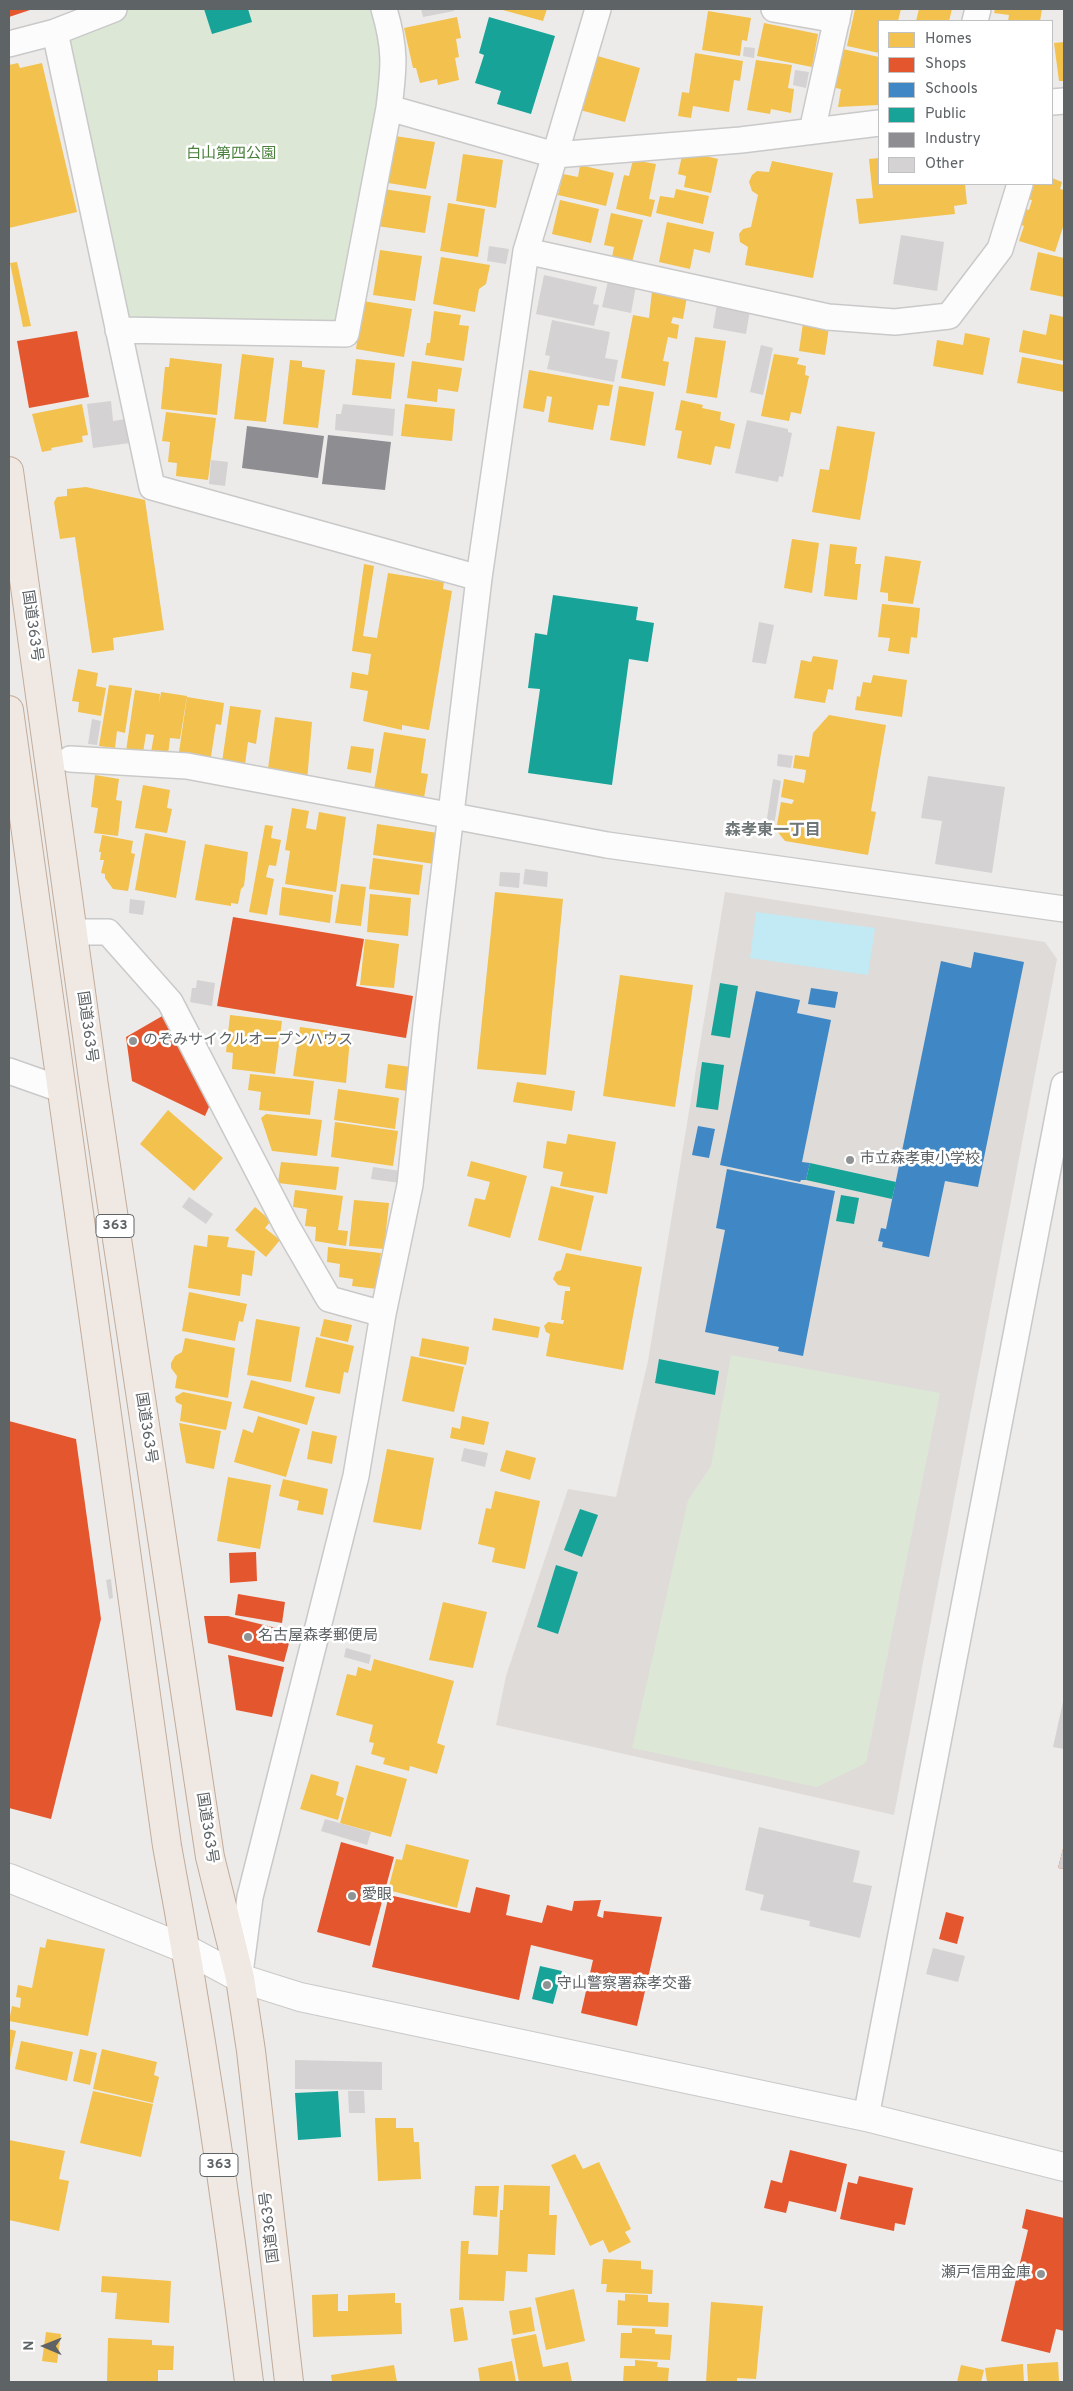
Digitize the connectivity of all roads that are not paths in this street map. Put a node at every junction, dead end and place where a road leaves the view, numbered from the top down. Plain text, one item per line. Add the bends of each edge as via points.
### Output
1 (114, 9) edge
2 (384, 9) edge
3 (598, 9) edge
4 (774, 9) edge
5 (838, 14) edge
6 (55, 32) junction
7 (9, 44) edge
8 (389, 108) junction
9 (878, 123) edge
10 (812, 131) junction
11 (555, 155) junction
12 (1020, 185) edge
13 (526, 251) junction
14 (118, 330) junction
15 (9, 471) edge
16 (479, 578) junction
17 (9, 710) edge
18 (70, 759) dead end
19 (452, 815) junction
20 (17, 823) edge
21 (1064, 909) edge
22 (73, 932) junction
23 (9, 1071) edge
24 (1064, 1085) edge
25 (94, 1086) junction
26 (64, 1090) junction
27 (383, 1314) junction
28 (9, 1878) edge
29 (186, 1948) junction
30 (240, 1978) junction
31 (866, 2117) junction
32 (1064, 2167) edge
33 (249, 2382) edge
34 (289, 2382) edge

1 - 6 street
2 - 8 street via 392,36 394,60
3 - 11 street
4 - 5 street
5 - 10 street
6 - 7 street
6 - 14 street
8 - 11 street
8 - 14 street via 346,334
9 - 10 street
10 - 11 street
11 - 13 street
12 - 13 street via 1000,249 949,316 895,322 828,317
13 - 16 street
14 - 16 street via 152,487
15 - 22 highway, 国道363号 / 363
16 - 19 street
17 - 20 highway, 国道363号 / 363
18 - 19 street via 187,766
19 - 21 street via 607,846
19 - 27 street via 410,1184
20 - 26 highway, 国道363号 / 363
22 - 25 highway, 国道363号 / 363
22 - 27 street via 108,932 170,1002 286,1225 329,1299
23 - 26 street
24 - 31 street
25 - 26 street
25 - 30 highway, 国道363号 / 363 via 210,1857
26 - 29 highway, 国道363号 / 363 via 167,1846
27 - 30 street via 356,1476 250,1896
28 - 29 street
29 - 30 street
29 - 33 highway, 国道363号 / 363
30 - 31 street via 300,1997
30 - 34 highway, 国道363号 / 363
31 - 32 street

